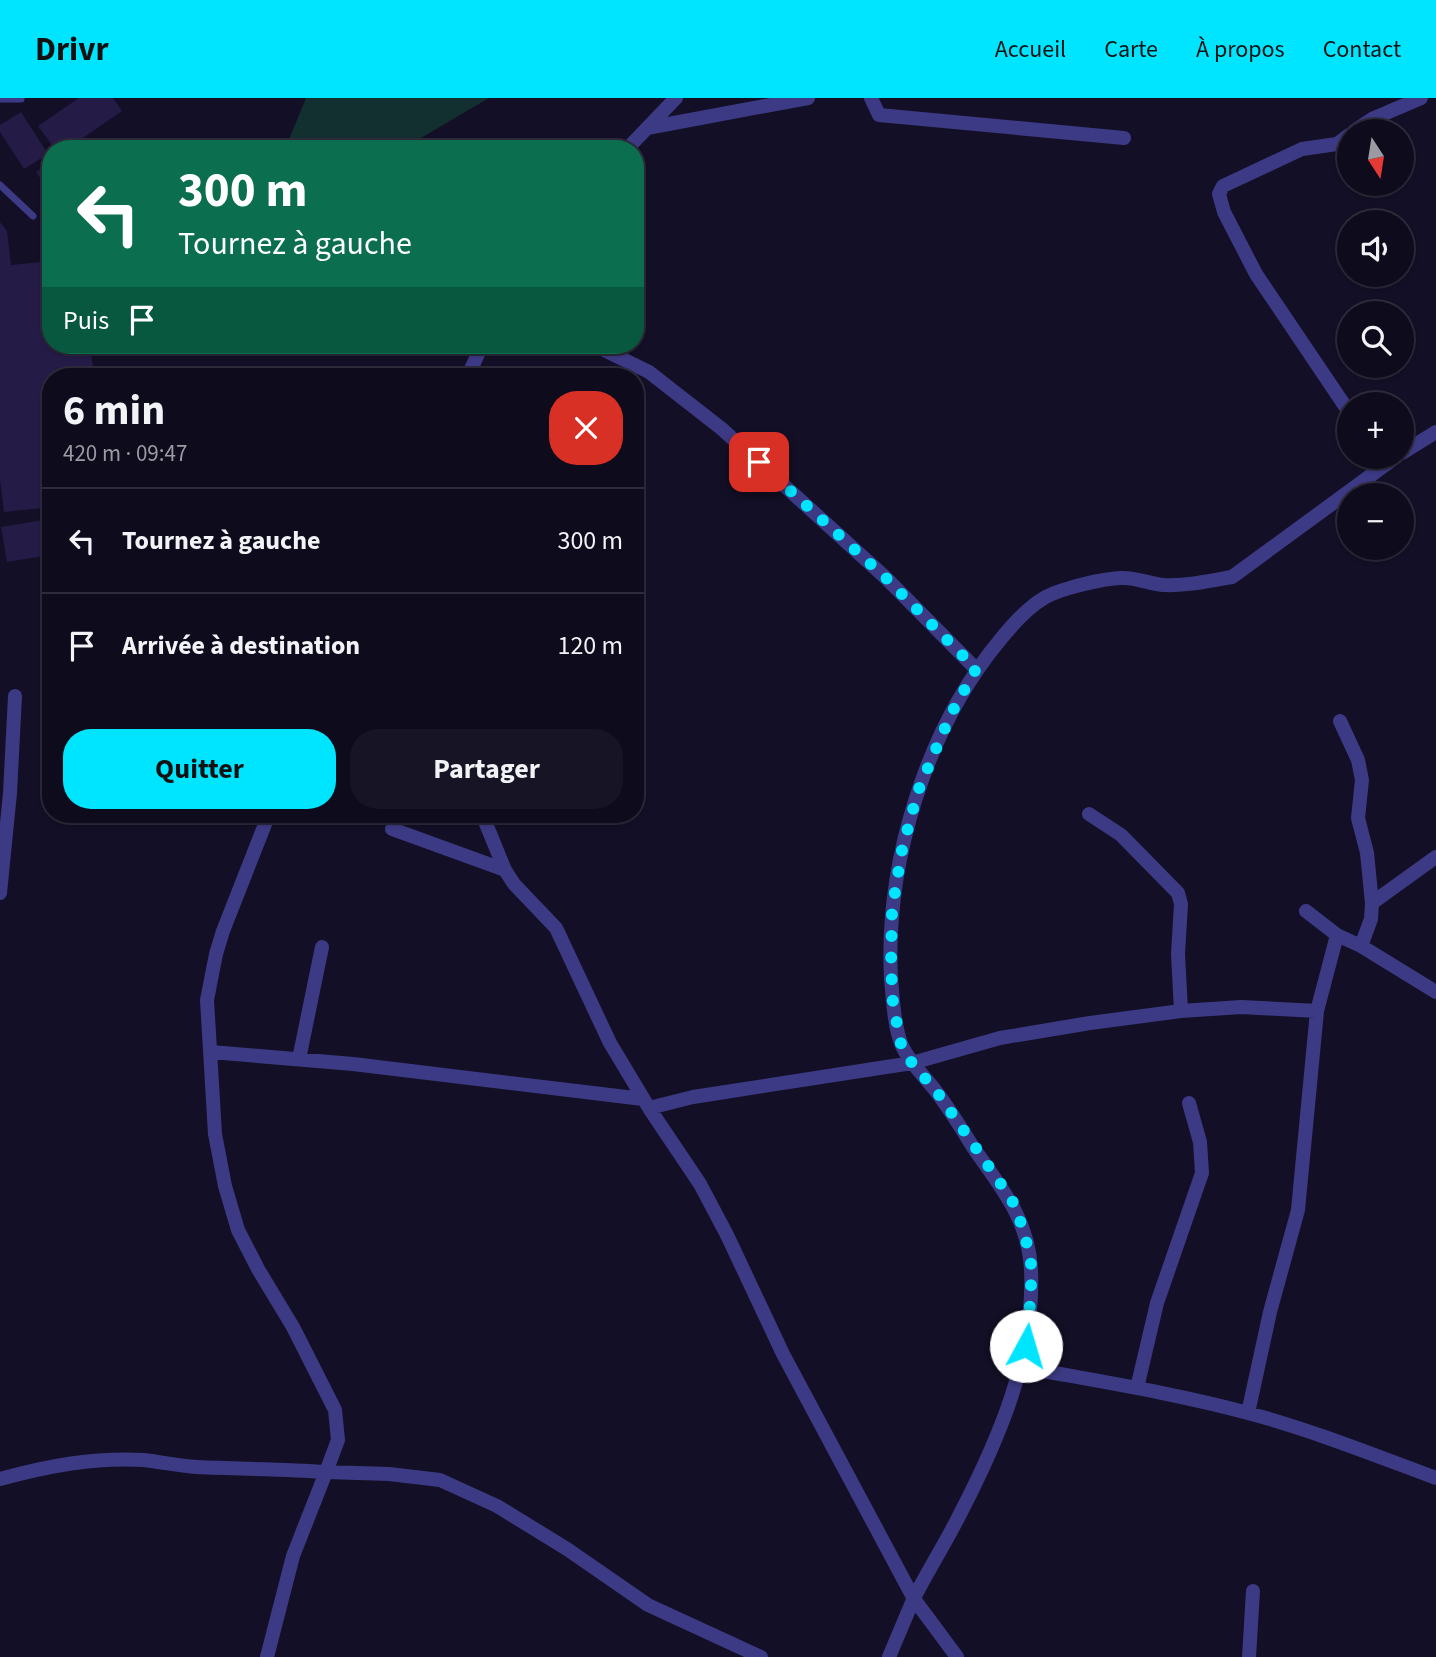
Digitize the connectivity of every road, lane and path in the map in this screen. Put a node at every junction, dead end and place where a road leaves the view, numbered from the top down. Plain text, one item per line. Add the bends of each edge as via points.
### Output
1 (676, 98) edge
2 (808, 98) edge
3 (871, 98) edge
4 (1421, 98) edge
5 (0, 99) edge
6 (21, 99) edge
7 (1372, 119) edge
8 (648, 128) junction
9 (1124, 138) dead end
10 (636, 140) edge
11 (1337, 144) edge
12 (0, 185) edge
13 (33, 216) dead end
14 (612, 354) edge
15 (641, 368) edge
16 (644, 370) edge
17 (1337, 394) edge
18 (1436, 432) edge
19 (1414, 446) edge
20 (1374, 469) edge
21 (976, 669) junction
22 (15, 696) dead end
23 (1340, 721) dead end
24 (1089, 814) dead end
25 (266, 823) edge
26 (486, 823) edge
27 (392, 829) dead end
28 (1436, 857) edge
29 (505, 870) junction
30 (0, 893) edge
31 (1372, 903) junction
32 (1306, 911) dead end
33 (1337, 935) junction
34 (1361, 946) junction
35 (323, 947) dead end
36 (1436, 992) edge
37 (1317, 1011) junction
38 (1181, 1012) junction
39 (211, 1052) junction
40 (299, 1059) junction
41 (912, 1063) junction
42 (1189, 1103) dead end
43 (646, 1104) junction
44 (1022, 1367) junction
45 (1137, 1388) junction
46 (1248, 1413) junction
47 (326, 1472) junction
48 (1436, 1478) edge
49 (0, 1479) edge
50 (1253, 1591) dead end
51 (914, 1599) junction
52 (267, 1657) edge
53 (761, 1657) edge
54 (889, 1657) edge
55 (957, 1657) edge
56 (1249, 1657) edge

1 - 8 street
2 - 8 street
3 - 9 street via 879,115
4 - 7 street
5 - 6 lane
8 - 10 street
11 - 17 street via 1302,149 1223,186 1219,194 1256,274
12 - 13 lane
14 - 15 street
16 - 21 street via 722,429 886,578
18 - 19 street
20 - 21 street via 1232,577 1164,585 1122,577 1071,587 1044,598 1015,621
21 - 41 street via 918,791 892,910 893,1004 901,1044
22 - 30 street
23 - 31 street via 1362,780 1358,818
24 - 38 street via 1121,835 1178,893
25 - 39 street via 216,954 207,1000
26 - 29 street
27 - 29 street
28 - 31 street
29 - 43 street via 556,928 610,1043
31 - 34 street
32 - 33 street
33 - 34 street
33 - 37 street
34 - 36 street
35 - 40 street
37 - 38 street via 1241,1007
37 - 46 street via 1298,1210
38 - 41 street via 1000,1038
39 - 40 street
39 - 47 street via 215,1134 238,1230 335,1410 338,1440
40 - 43 street
41 - 43 street
41 - 44 street via 1012,1200 1024,1231 1031,1294
42 - 45 street via 1200,1142 1202,1173 1157,1303
43 - 51 street via 706,1194 783,1354
44 - 45 street
44 - 51 street via 992,1447
45 - 46 street
46 - 48 street
47 - 49 street via 90,1460
47 - 52 street via 293,1556
47 - 53 street via 440,1480 497,1506 648,1605
50 - 56 street
51 - 54 street
51 - 55 street

